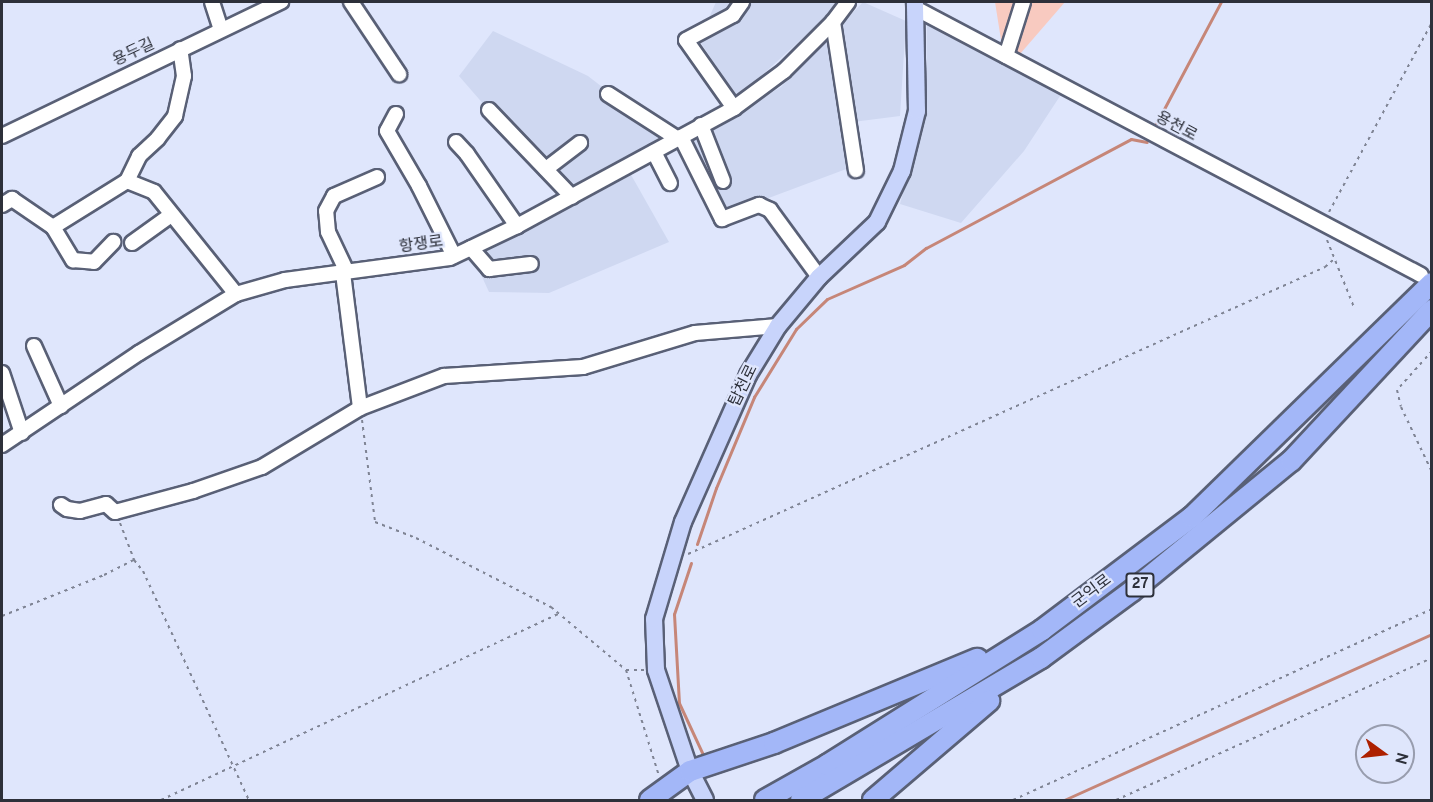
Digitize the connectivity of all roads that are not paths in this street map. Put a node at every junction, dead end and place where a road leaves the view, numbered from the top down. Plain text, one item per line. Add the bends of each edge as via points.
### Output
1 (212, 2) edge
2 (281, 2) edge
3 (351, 2) edge
4 (742, 2) edge
5 (848, 2) edge
6 (1023, 2) edge
7 (915, 5) edge
8 (833, 22) junction
9 (221, 30) junction
10 (180, 50) junction
11 (1006, 56) junction
12 (399, 74) dead end
13 (608, 94) dead end
14 (734, 108) junction
15 (489, 110) dead end
16 (396, 114) dead end
17 (701, 126) junction
18 (2, 136) edge
19 (680, 138) junction
20 (456, 142) dead end
21 (580, 142) dead end
22 (654, 152) junction
23 (546, 169) junction
24 (855, 170) dead end
25 (377, 177) dead end
26 (127, 181) junction
27 (723, 181) dead end
28 (670, 183) dead end
29 (572, 197) junction
30 (2, 205) edge
31 (171, 214) junction
32 (517, 226) junction
33 (53, 227) junction
34 (113, 242) dead end
35 (132, 243) dead end
36 (471, 248) junction
37 (454, 256) junction
38 (531, 264) dead end
39 (345, 272) junction
40 (819, 277) junction
41 (1426, 279) edge
42 (236, 294) junction
43 (1431, 310) edge
44 (778, 326) junction
45 (34, 346) dead end
46 (2, 373) edge
47 (61, 406) junction
48 (360, 408) junction
49 (22, 433) junction
50 (2, 445) edge
51 (61, 505) dead end
52 (1042, 630) junction
53 (1041, 658) junction
54 (690, 771) junction
55 (650, 801) edge
56 (705, 801) edge
57 (765, 801) edge
58 (801, 801) edge
59 (873, 801) edge

1 - 9 street
2 - 9 street, 용두길
3 - 12 street
4 - 14 street via 733,15 686,40
5 - 8 street, 항쟁로
6 - 11 street
7 - 11 street, 용천로
7 - 40 main road, 탑천로 via 916,111 902,171 877,222
8 - 14 street, 항쟁로 via 784,70
8 - 24 street
9 - 10 street, 용두길
10 - 18 street, 용두길
10 - 26 street via 184,76 175,116 139,156
11 - 41 street, 용천로
13 - 19 street
14 - 17 street, 항쟁로
15 - 23 street
16 - 37 street via 387,131
17 - 19 street, 항쟁로
17 - 27 street
19 - 22 street, 항쟁로
19 - 40 street via 722,219 759,205 770,210
20 - 32 street
21 - 23 street
22 - 28 street
22 - 29 street, 항쟁로
23 - 29 street
25 - 39 street via 334,196 326,211 328,232
26 - 31 street via 154,192
26 - 33 street
29 - 32 street, 항쟁로
30 - 33 street via 12,199
31 - 35 street
31 - 42 street
32 - 36 street, 항쟁로
33 - 34 street via 73,260 93,262
36 - 37 street, 항쟁로
36 - 38 street via 489,269
37 - 39 street, 항쟁로
39 - 42 street, 항쟁로 via 285,280
39 - 48 street
40 - 44 main road, 탑천로
41 - 52 highway, 군익로 via 1192,516
42 - 47 street, 항쟁로 via 138,353
43 - 53 highway, 군익로 / 27 via 1291,461 1132,591
44 - 48 street via 695,333 582,367 444,376
44 - 54 main road, 탑천로 via 748,375 683,522 654,620 656,670
45 - 47 street
46 - 49 street
47 - 49 street, 항쟁로
48 - 51 street via 262,467 193,491 115,512 106,504 80,511
49 - 50 street, 항쟁로
52 - 54 highway via 774,743
52 - 57 highway, 군익로
53 - 58 highway, 군익로 / 27
53 - 59 highway
54 - 55 highway
54 - 56 main road, 탑천로

